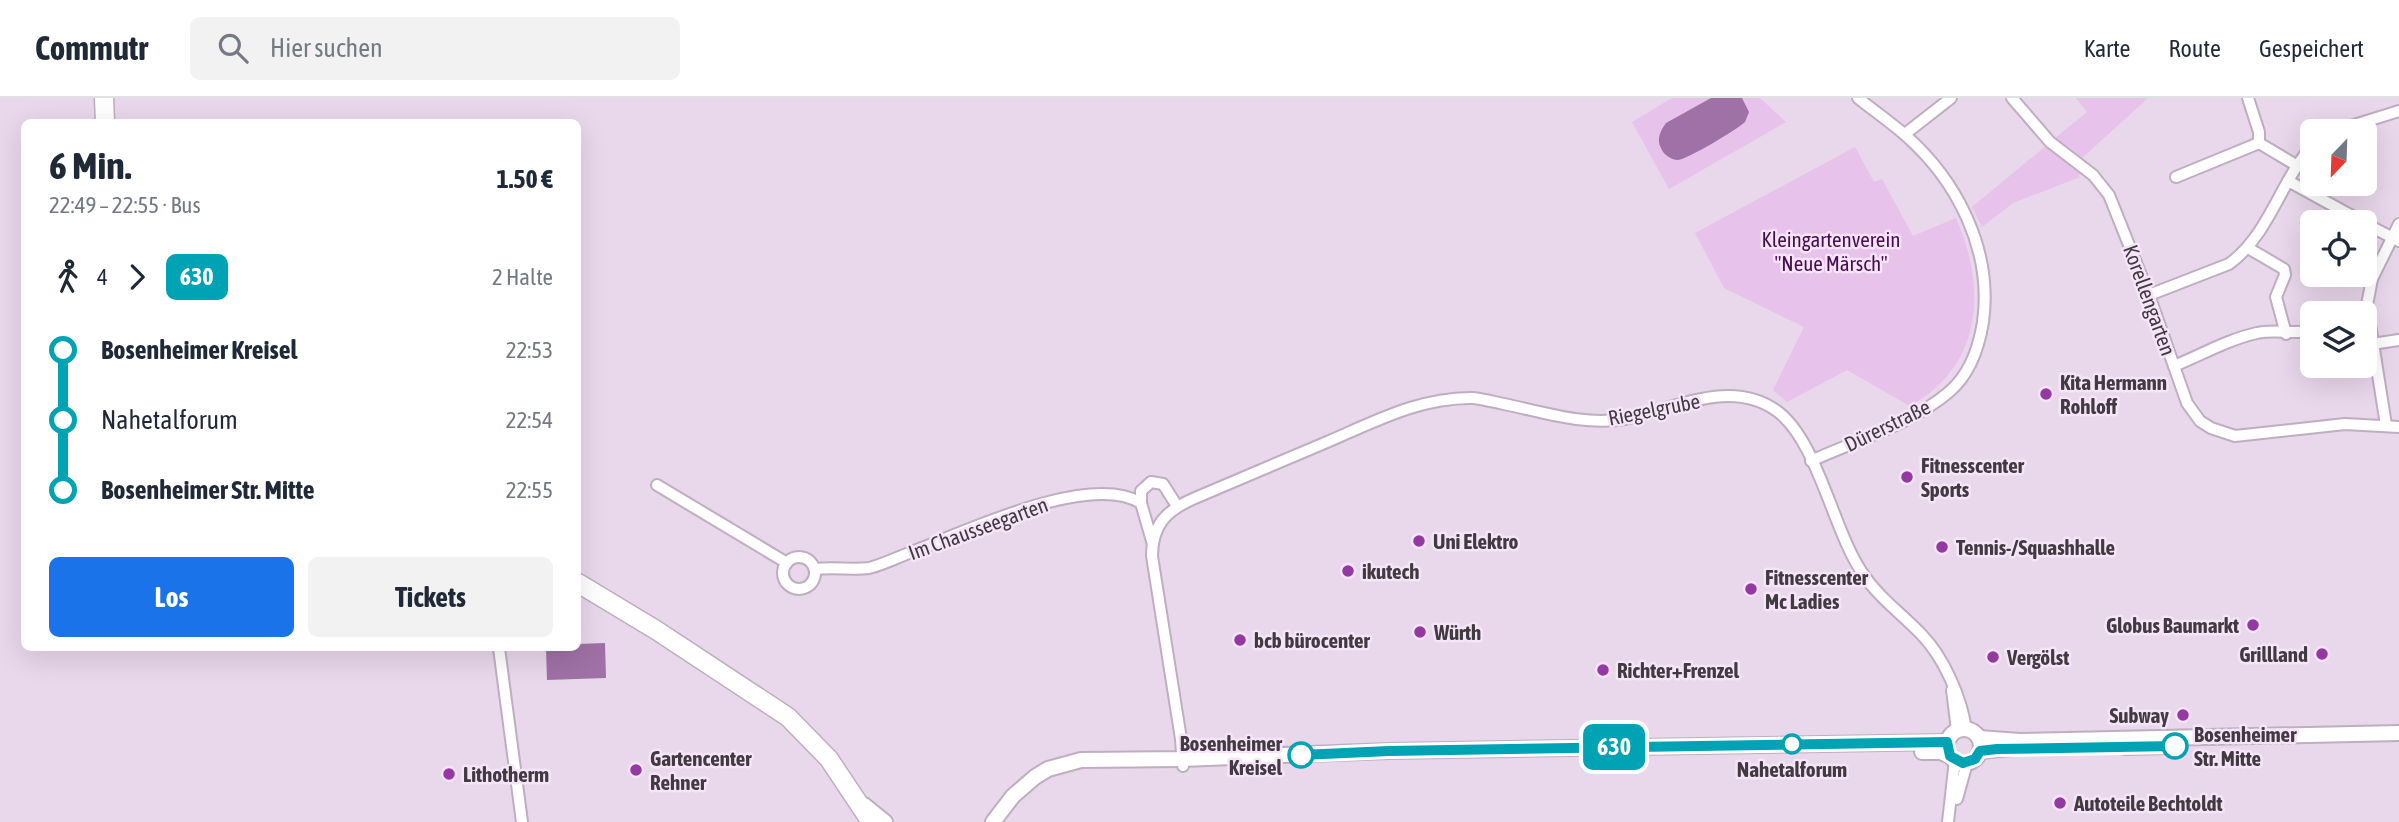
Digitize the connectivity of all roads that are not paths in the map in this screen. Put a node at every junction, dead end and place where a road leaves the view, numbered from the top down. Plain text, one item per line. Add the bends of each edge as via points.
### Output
1 (104, 98) edge
2 (1857, 98) edge
3 (1951, 98) edge
4 (2012, 98) edge
5 (2248, 98) edge
6 (2392, 98) edge
7 (2398, 113) edge
8 (105, 119) edge
9 (2377, 119) edge
10 (1905, 134) junction
11 (2259, 143) junction
12 (2300, 160) edge
13 (2296, 165) junction
14 (2176, 177) dead end
15 (2288, 181) junction
16 (2342, 210) edge
17 (2399, 224) edge
18 (2377, 229) edge
19 (2395, 239) edge
20 (2248, 248) junction
21 (2149, 295) junction
22 (2368, 301) edge
23 (2300, 332) edge
24 (2286, 334) junction
25 (2399, 340) edge
26 (2377, 343) edge
27 (2174, 366) junction
28 (2377, 373) edge
29 (2386, 425) junction
30 (2399, 427) edge
31 (1811, 461) junction
32 (657, 485) dead end
33 (1141, 503) junction
34 (1177, 506) junction
35 (1152, 541) junction
36 (787, 563) junction
37 (815, 569) junction
38 (581, 585) edge
39 (581, 597) edge
40 (499, 651) edge
41 (697, 659) junction
42 (2399, 733) edge
43 (2399, 742) edge
44 (1980, 745) junction
45 (1957, 747) junction
46 (1182, 763) junction
47 (855, 797) junction
48 (1004, 815) edge
49 (523, 822) edge
50 (871, 822) edge
51 (885, 822) edge
52 (984, 822) edge
53 (993, 822) edge
54 (1949, 822) edge

1 - 8 main road
2 - 10 street, Dürerstraße
3 - 10 street
4 - 21 street, Korellengarten via 2050,142 2101,182
5 - 11 street
6 - 7 street
7 - 9 street
10 - 31 street, Dürerstraße via 1949,186 1979,248 1985,306 1978,345 1959,381 1930,406
11 - 13 street
11 - 14 street
12 - 13 street
13 - 15 street
15 - 16 street
15 - 20 street
17 - 19 street
18 - 19 street
19 - 22 street via 2372,279
20 - 21 street via 2229,264
20 - 24 street via 2284,269 2276,298
21 - 27 street, Korellengarten
23 - 24 street
24 - 27 street via 2258,332
25 - 26 street
27 - 29 street, Korellengarten via 2191,410 2200,421 2223,433 2235,436 2311,426
28 - 29 street
29 - 30 street, Korellengarten
31 - 34 street, Riegelgrube via 1789,421 1751,398 1725,395 1623,419 1586,420 1476,398 1445,399 1373,421
31 - 45 street, Riegelgrube via 1862,574 1941,660 1962,705
32 - 36 street, Im Chausseegarten
33 - 34 street via 1141,491 1151,482 1163,484
33 - 35 street
33 - 37 street, Im Chausseegarten via 1130,496 1106,494 1047,501 867,568
34 - 35 street, Riegelgrube
35 - 46 street
36 - 37 street, Im Chausseegarten via 802,557
36 - 37 street via 784,576 795,588 812,582
38 - 41 main road
39 - 41 main road via 651,639
40 - 49 street
41 - 47 main road via 788,717 829,759
42 - 44 street
43 - 44 street
44 - 45 street via 1976,734
44 - 45 street via 1975,759
45 - 46 street via 1389,751
45 - 54 street
46 - 48 street via 1077,767 1041,783
47 - 50 main road
47 - 51 street
48 - 52 street
48 - 53 street

